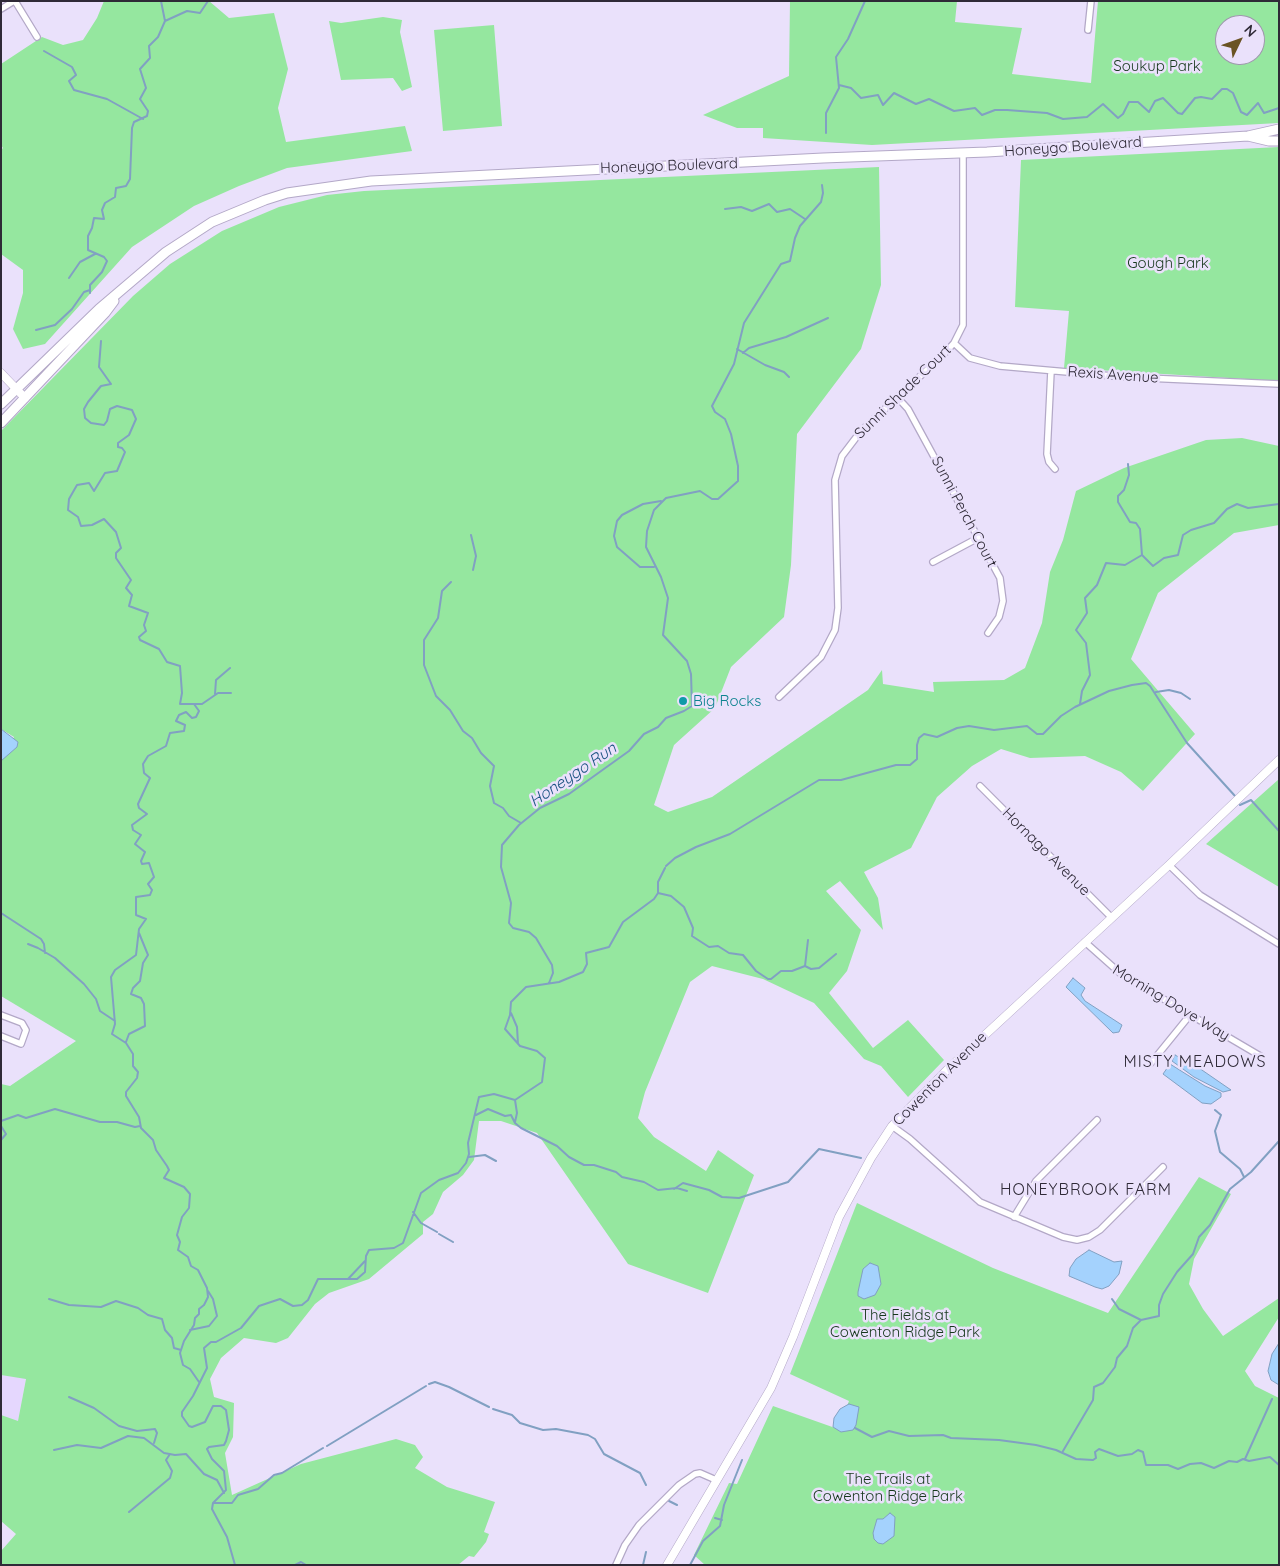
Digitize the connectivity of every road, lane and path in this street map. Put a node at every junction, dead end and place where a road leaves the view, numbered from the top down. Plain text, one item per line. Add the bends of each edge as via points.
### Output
1 (15, 1) edge
2 (1091, 1) edge
3 (1, 9) edge
4 (1088, 30) dead end
5 (37, 37) dead end
6 (1279, 129) edge
7 (1248, 136) junction
8 (1279, 141) edge
9 (963, 152) junction
10 (120, 293) junction
11 (954, 343) junction
12 (1051, 371) junction
13 (1, 374) edge
14 (1279, 384) edge
15 (16, 389) junction
16 (897, 396) junction
17 (25, 398) junction
18 (1, 404) edge
19 (1, 422) edge
20 (1055, 469) dead end
21 (978, 538) junction
22 (933, 562) dead end
23 (988, 633) dead end
24 (778, 697) dead end
25 (1279, 760) edge
26 (980, 786) dead end
27 (1170, 865) junction
28 (1112, 918) junction
29 (1085, 942) junction
30 (1279, 944) edge
31 (1, 1015) edge
32 (1190, 1015) junction
33 (1, 1036) edge
34 (1262, 1057) dead end
35 (1151, 1063) dead end
36 (1097, 1120) dead end
37 (892, 1126) junction
38 (1163, 1167) dead end
39 (1014, 1217) junction
40 (716, 1480) junction
41 (616, 1565) edge
42 (667, 1565) edge

1 - 3 street
1 - 5 street
2 - 4 street
6 - 7 main road, Honeygo Boulevard
7 - 8 main road, Honeygo Boulevard
7 - 9 main road, Honeygo Boulevard
9 - 10 main road, Honeygo Boulevard via 437,177 317,187 265,200 212,222 153,262
9 - 11 street, Sunni Shade Court via 962,325
10 - 15 main road, Honeygo Boulevard
10 - 17 main road, Honeygo Boulevard
11 - 12 street, Rexis Avenue via 961,352 986,364
11 - 16 street, Sunni Shade Court
12 - 14 street, Rexis Avenue
12 - 20 street via 1047,454
13 - 15 street
15 - 17 street
15 - 18 main road, Honeygo Boulevard
16 - 21 street, Sunni Perch Court via 908,409
16 - 24 street, Sunni Shade Court via 861,431 842,456 836,480 838,608 834,630 826,650 815,665
17 - 19 main road, Honeygo Boulevard
21 - 22 street
21 - 23 street, Sunni Perch Court via 1000,578 1002,591 999,616
25 - 27 street, Cowenton Avenue
26 - 28 street, Hornago Avenue
27 - 28 street, Cowenton Avenue
27 - 30 street via 1200,895
28 - 29 street, Cowenton Avenue
29 - 32 street, Morning Dove Way via 1114,970
29 - 37 street, Cowenton Avenue via 919,1096
31 - 33 street via 22,1023 26,1033 21,1044
32 - 34 street, Morning Dove Way
32 - 35 street
36 - 39 street via 1036,1181
37 - 39 street via 972,1197
37 - 40 street, Cowenton Avenue via 839,1217 773,1383
38 - 39 street via 1100,1230 1083,1239 1063,1237
40 - 41 street via 700,1473 679,1485 639,1525
40 - 42 street, Cowenton Avenue

